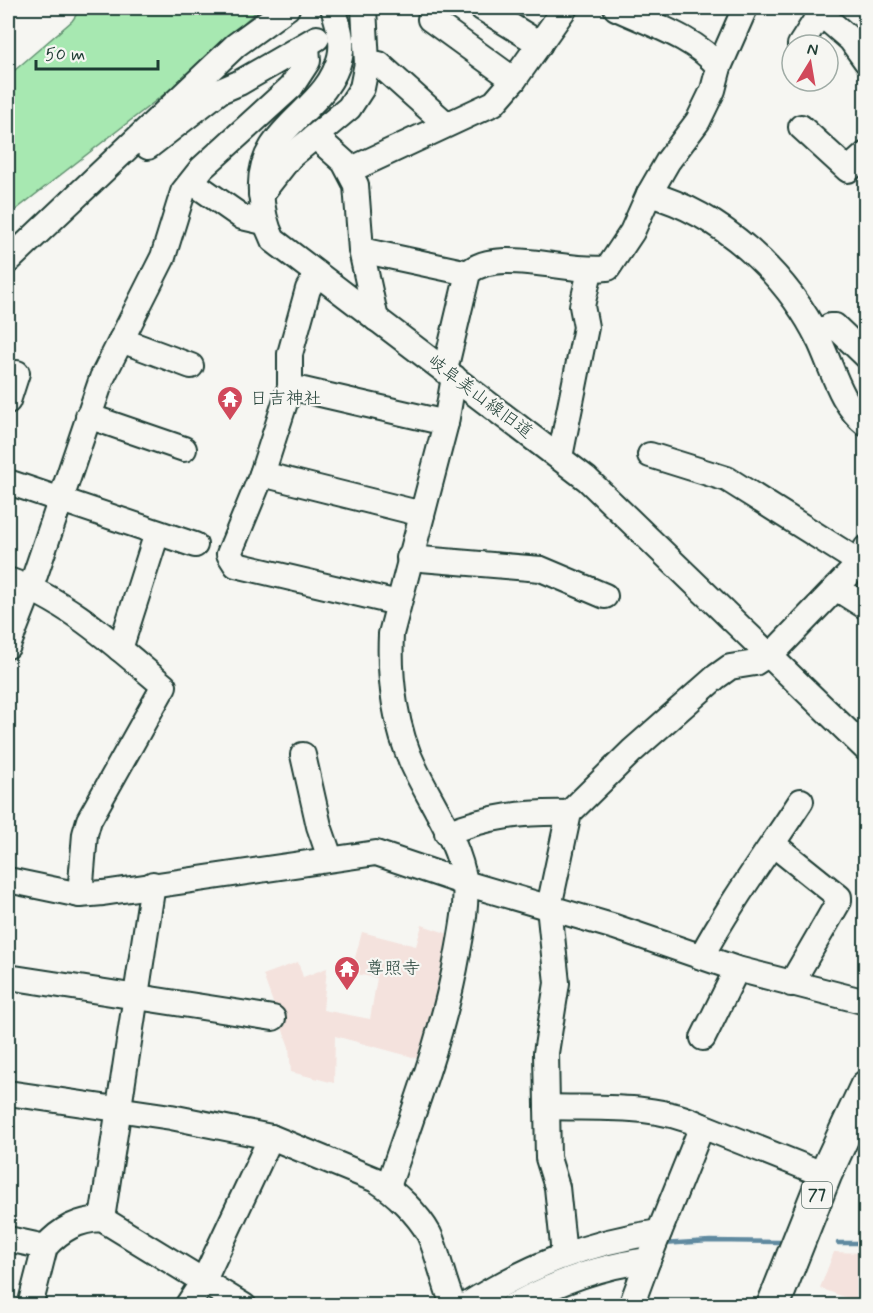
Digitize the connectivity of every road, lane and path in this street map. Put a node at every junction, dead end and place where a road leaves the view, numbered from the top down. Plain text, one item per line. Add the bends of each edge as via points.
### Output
1 (287, 8) edge
2 (352, 8) edge
3 (482, 8) edge
4 (566, 8) edge
5 (616, 8) edge
6 (745, 8) edge
7 (817, 10) edge
8 (430, 19) dead end
9 (805, 33) edge
10 (540, 44) junction
11 (866, 61) edge
12 (368, 63) junction
13 (718, 67) junction
14 (514, 80) junction
15 (446, 124) junction
16 (801, 127) dead end
17 (316, 136) junction
18 (866, 154) edge
19 (106, 168) junction
20 (350, 170) junction
21 (192, 182) junction
22 (261, 194) junction
23 (649, 194) junction
24 (264, 222) junction
25 (361, 250) junction
26 (8, 261) edge
27 (590, 271) junction
28 (468, 273) junction
29 (317, 274) junction
30 (376, 319) junction
31 (818, 338) junction
32 (121, 340) junction
33 (866, 356) edge
34 (191, 366) dead end
35 (17, 373) dead end
36 (449, 374) junction
37 (290, 387) junction
38 (8, 401) edge
39 (88, 416) junction
40 (446, 423) junction
41 (866, 424) edge
42 (184, 449) dead end
43 (650, 454) dead end
44 (560, 457) junction
45 (262, 474) junction
46 (8, 482) edge
47 (61, 500) junction
48 (422, 514) junction
49 (157, 532) junction
50 (195, 545) dead end
51 (862, 555) edge
52 (409, 558) junction
53 (8, 580) edge
54 (31, 587) junction
55 (836, 588) junction
56 (605, 596) dead end
57 (398, 603) junction
58 (866, 607) edge
59 (8, 646) edge
60 (120, 649) junction
61 (770, 654) junction
62 (866, 749) edge
63 (303, 755) dead end
64 (801, 801) dead end
65 (569, 813) junction
66 (447, 833) junction
67 (773, 844) junction
68 (330, 858) junction
69 (8, 880) edge
70 (465, 883) junction
71 (153, 885) junction
72 (80, 895) junction
73 (549, 907) junction
74 (701, 957) junction
75 (737, 969) junction
76 (8, 977) edge
77 (791, 984) junction
78 (137, 997) junction
79 (866, 1002) edge
80 (273, 1018) dead end
81 (703, 1038) dead end
82 (866, 1087) edge
83 (8, 1093) edge
84 (547, 1107) junction
85 (120, 1111) junction
86 (702, 1126) junction
87 (866, 1134) edge
88 (272, 1137) junction
89 (825, 1175) junction
90 (388, 1187) junction
91 (102, 1219) junction
92 (8, 1239) edge
93 (654, 1245) junction
94 (45, 1247) junction
95 (564, 1255) junction
96 (204, 1280) junction
97 (30, 1305) edge
98 (187, 1305) edge
99 (244, 1305) edge
100 (454, 1305) edge
101 (465, 1305) edge
102 (512, 1305) edge
103 (631, 1305) edge
104 (773, 1305) edge
105 (795, 1305) edge

1 - 19 street via 236,45
2 - 12 street
2 - 22 street, 岐阜美山線旧道 via 341,35 341,56 334,75 271,145 263,163
3 - 10 street
4 - 10 street
5 - 13 street via 694,45
6 - 13 street
7 - 9 street
7 - 11 street via 851,40
8 - 14 street
10 - 14 street
12 - 15 street via 379,64
12 - 17 street via 362,87 349,108
13 - 23 street via 713,90 698,121
14 - 15 street via 494,103
15 - 20 street
16 - 18 street via 848,170
17 - 20 street
17 - 22 street via 290,157
19 - 21 street via 135,157 220,90 312,41 308,61 291,87 202,168
19 - 26 street
20 - 25 street via 356,185
21 - 24 street via 242,217
21 - 32 street via 183,192 163,257
22 - 24 street, 岐阜美山線旧道
23 - 27 street via 632,232 608,268
23 - 31 street via 694,213 748,247 796,300
24 - 29 street, 岐阜美山線旧道 via 273,240
25 - 28 street
25 - 30 street
27 - 28 street via 491,261
27 - 44 street via 582,306 586,327
28 - 36 street
29 - 30 street, 岐阜美山線旧道
29 - 37 street via 308,289 290,354
30 - 36 street, 岐阜美山線旧道
31 - 33 street via 835,326
31 - 41 street via 850,407
32 - 34 street
32 - 39 street
35 - 38 street
36 - 40 street
36 - 44 street, 岐阜美山線旧道
37 - 40 street
37 - 45 street
39 - 42 street
39 - 47 street
40 - 48 street
43 - 51 street via 727,479
44 - 61 street, 岐阜美山線旧道
45 - 48 street
45 - 57 street via 229,554 236,565
46 - 47 street
47 - 49 street
47 - 54 street
48 - 52 street
49 - 50 street
49 - 60 street
51 - 55 street
52 - 56 street via 541,569
52 - 57 street
53 - 54 street
54 - 59 street
54 - 60 street
55 - 58 street
55 - 61 street
57 - 66 street via 390,657 400,731 414,769
60 - 72 street via 164,686 89,820
61 - 62 street, 岐阜美山線旧道
61 - 65 street via 716,677
63 - 68 street
64 - 67 street
65 - 66 street via 512,815
65 - 73 street
66 - 70 street
67 - 74 street via 724,913
67 - 77 street via 839,897
68 - 70 street via 375,853
68 - 71 street
69 - 72 street
70 - 73 street
70 - 90 street via 464,918 453,983 431,1062
71 - 72 street
71 - 78 street
73 - 74 street
73 - 84 street via 557,983 546,1053
74 - 75 street
75 - 77 street
75 - 81 street
76 - 78 street
77 - 79 street
78 - 80 street
78 - 85 street
82 - 89 main road, 77
83 - 85 street
84 - 86 street via 654,1113 689,1119
84 - 95 street via 548,1158 557,1187
85 - 88 street
85 - 91 street
86 - 89 street
86 - 93 street
87 - 105 main road, 77
88 - 90 street
88 - 96 street
89 - 104 main road, 77
90 - 100 street via 430,1235
91 - 94 street via 84,1220 57,1234
91 - 96 street
92 - 94 street
93 - 95 street via 611,1241
93 - 102 street
93 - 103 street
94 - 97 street
95 - 101 street via 520,1272
96 - 98 street
96 - 99 street

